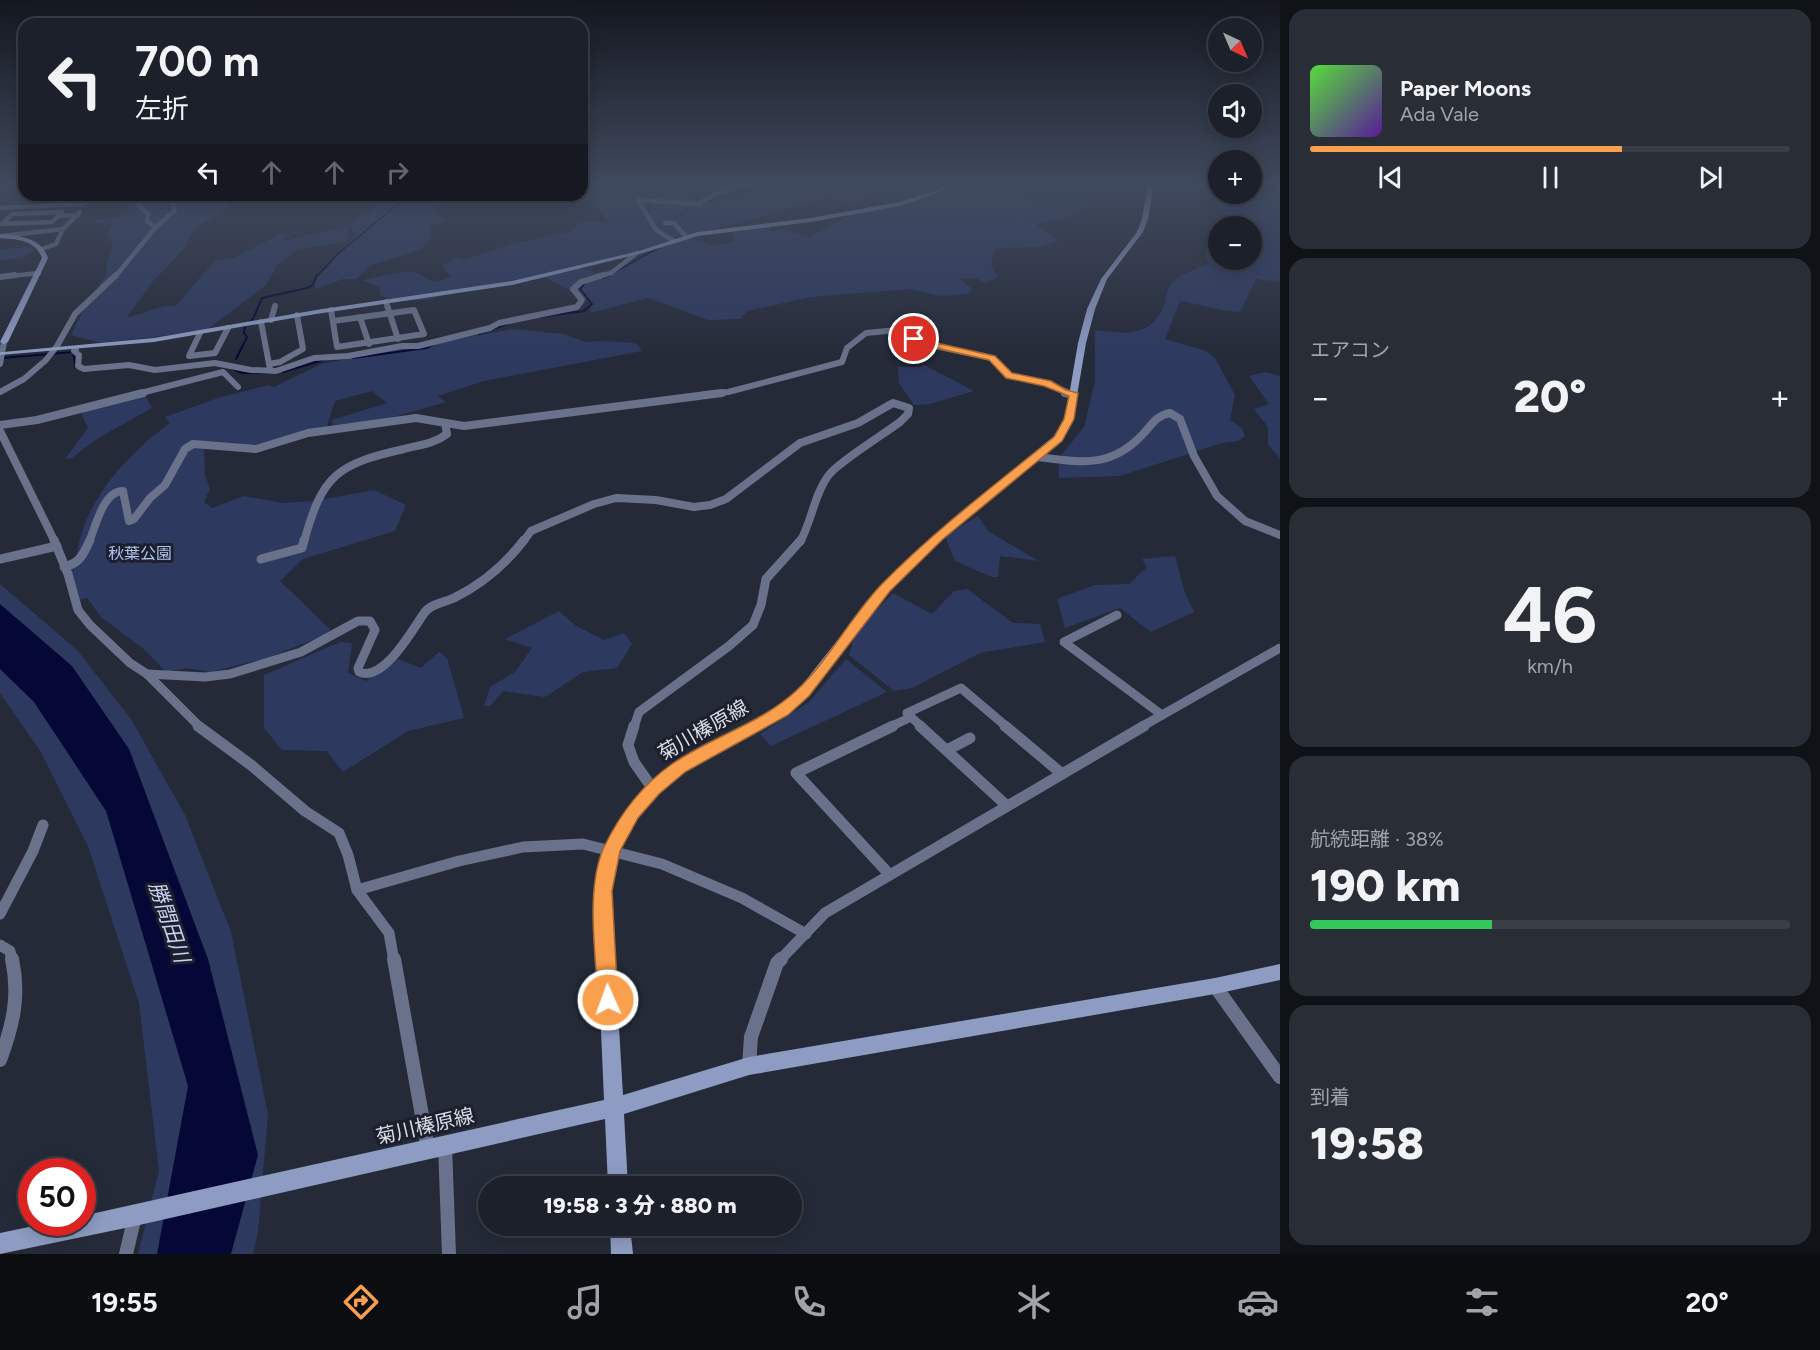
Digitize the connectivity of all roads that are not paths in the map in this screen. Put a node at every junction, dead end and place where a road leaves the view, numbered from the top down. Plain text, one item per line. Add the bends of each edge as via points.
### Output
1 (28, 242) edge
2 (57, 242) edge
3 (141, 242) edge
4 (672, 242) edge
5 (1133, 242) edge
6 (42, 249) junction
7 (637, 253) junction
8 (39, 273) junction
9 (0, 277) edge
10 (386, 302) junction
11 (275, 306) dead end
12 (331, 310) junction
13 (389, 313) junction
14 (297, 315) junction
15 (360, 317) junction
16 (271, 320) junction
17 (333, 321) junction
18 (261, 322) junction
19 (228, 328) junction
20 (200, 333) junction
21 (398, 339) junction
22 (4, 342) joint
23 (369, 344) junction
24 (76, 349) junction
25 (52, 352) junction
26 (2, 359) edge
27 (270, 367) junction
28 (238, 387) dead end
29 (0, 392) edge
30 (1074, 395) junction
31 (445, 423) junction
32 (0, 425) edge
33 (0, 431) edge
34 (1038, 457) junction
35 (1280, 536) edge
36 (57, 546) junction
37 (0, 559) edge
38 (261, 559) dead end
39 (64, 567) junction
40 (1117, 615) dead end
41 (1280, 648) edge
42 (147, 674) junction
43 (1162, 715) junction
44 (911, 717) junction
45 (970, 738) dead end
46 (947, 750) junction
47 (1061, 773) junction
48 (653, 789) junction
49 (1006, 805) junction
50 (43, 825) dead end
51 (612, 850) junction
52 (889, 874) junction
53 (357, 890) junction
54 (0, 914) edge
55 (806, 934) junction
56 (0, 945) edge
57 (1280, 972) edge
58 (1215, 986) junction
59 (0, 1060) edge
60 (749, 1066) junction
61 (1280, 1077) edge
62 (613, 1108) junction
63 (437, 1147) junction
64 (617, 1176) edge
65 (135, 1216) junction
66 (621, 1236) edge
67 (0, 1244) edge
68 (126, 1254) edge
69 (449, 1254) edge
70 (622, 1254) edge

1 - 6 street
2 - 6 street
3 - 25 street via 122,270 82,304
4 - 7 street
5 - 30 street, 菊川榛原線 via 1104,279 1091,309
6 - 8 street via 45,258
7 - 10 street via 527,280
7 - 27 street via 611,273 581,282 573,289 582,300 577,308 499,322 490,328 425,345
8 - 9 street
8 - 22 street
10 - 12 street
10 - 13 street
11 - 16 street
12 - 14 street
12 - 17 street
13 - 15 street
13 - 21 street
13 - 21 street via 414,310 424,334
14 - 16 street
14 - 27 street via 303,349
15 - 17 street
15 - 23 street
16 - 18 street
17 - 23 street via 338,347
18 - 19 street
18 - 27 street
19 - 20 street
19 - 20 street via 215,353 189,356
20 - 24 street
21 - 23 street
22 - 26 street
24 - 25 street
24 - 27 street via 80,355 78,366 84,369 129,365 155,370 215,363 251,370
25 - 26 street
25 - 29 street via 26,377
28 - 32 street via 224,372 37,420
30 - 31 street via 1047,383 1009,376 992,358 930,345 897,330 866,333 847,348 842,362 728,392 464,426
30 - 34 street, 菊川榛原線 via 1069,419 1058,438
31 - 38 street via 447,434 438,441 370,459 339,473 320,494 302,548
31 - 39 street via 431,417 416,418 308,433 256,449 193,444 185,449 165,485 134,519 129,521 126,517 123,491 108,497 82,558
33 - 36 street
34 - 35 street via 1088,462 1115,458 1140,441 1159,415 1170,412 1180,419 1194,456 1217,496 1245,520
34 - 48 street, 菊川榛原線 via 939,537 885,588 804,692 783,711 679,768
36 - 37 street
36 - 39 street
39 - 42 street via 78,610 130,663
40 - 43 street via 1064,642
41 - 43 street
42 - 48 street via 230,674 301,652 358,621 370,621 375,630 359,672 374,673 407,641 427,609 493,573 508,561 531,531 616,498 656,500 686,507 710,505 726,499 800,443 858,423 893,403 909,408 900,422 829,474 797,547 766,579 753,626 639,712 627,745
42 - 53 street via 198,726 305,811 339,833
43 - 47 street
44 - 46 street
44 - 47 street via 907,713 961,688
44 - 52 street via 796,773
45 - 46 street
46 - 49 street
47 - 49 street
48 - 51 street, 菊川榛原線 via 632,813
49 - 52 street
50 - 54 street
51 - 53 street via 583,844 523,847
51 - 55 street via 662,864 732,894
51 - 62 street, 菊川榛原線 via 603,891
52 - 55 street via 825,913
53 - 63 street via 389,933
55 - 60 street via 777,963 751,1037
56 - 59 street via 10,951 18,983 17,1006
57 - 58 street
58 - 60 street
58 - 61 street
60 - 62 street
62 - 63 street, 菊川榛原線
62 - 64 street
63 - 65 street, 菊川榛原線
63 - 69 street
65 - 67 street, 菊川榛原線
65 - 68 street
66 - 70 street

